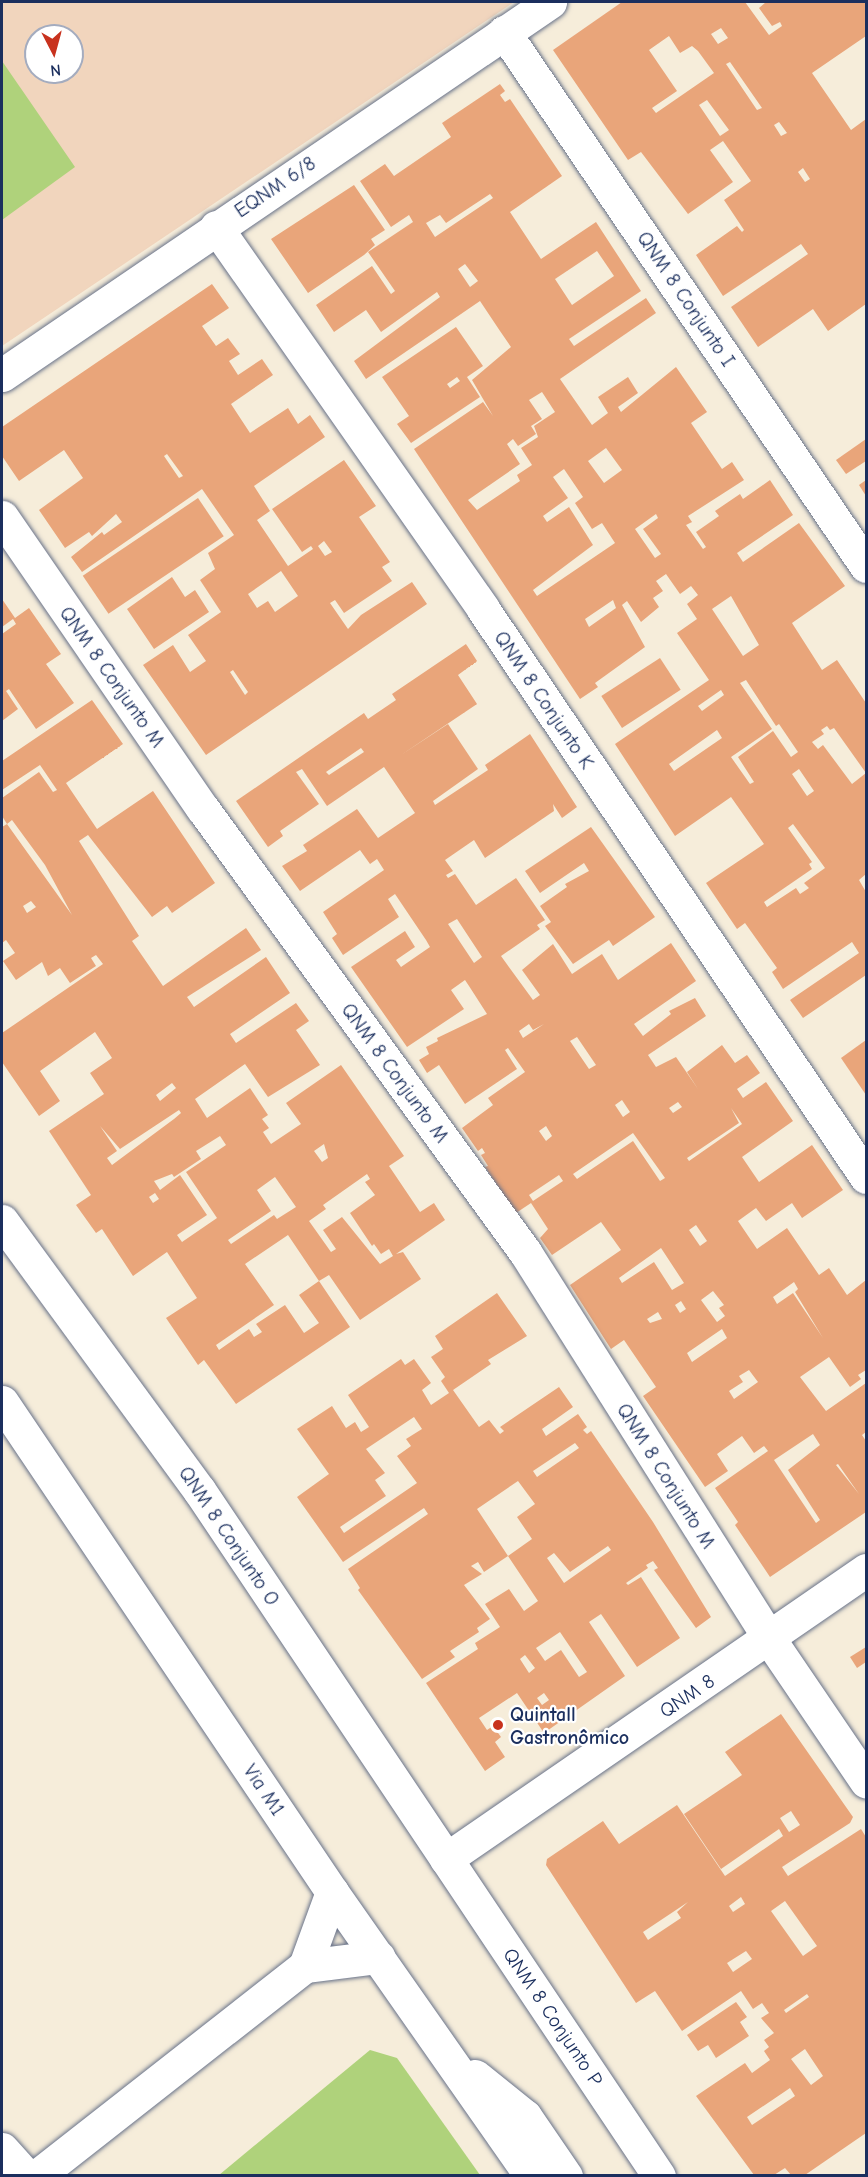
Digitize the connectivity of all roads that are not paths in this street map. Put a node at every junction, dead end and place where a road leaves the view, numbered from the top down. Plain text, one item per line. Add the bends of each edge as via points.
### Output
1 (550, 2) edge
2 (504, 32) junction
3 (216, 227) junction
4 (2, 375) edge
5 (2, 518) edge
6 (867, 566) edge
7 (867, 1177) edge
8 (2, 1221) edge
9 (2, 1402) edge
10 (867, 1570) edge
11 (770, 1640) junction
12 (867, 1781) edge
13 (446, 1859) junction
14 (332, 1892) junction
15 (378, 1958) junction
16 (306, 1966) junction
17 (446, 2052) junction
18 (2, 2149) edge
19 (26, 2175) edge
20 (37, 2175) edge
21 (531, 2175) edge
22 (566, 2175) edge
23 (659, 2175) edge

1 - 2 street, EQNM 6/8
2 - 3 street, EQNM 6/8
2 - 6 street, QNM 8 Conjunto I
3 - 4 street, EQNM 6/8
3 - 7 street, QNM 8 Conjunto K via 483,609
5 - 11 street, QNM 8 Conjunto M via 203,809 525,1252
8 - 13 street, QNM 8 Conjunto O via 199,1490
9 - 14 street, Via M1
10 - 11 street, QNM 8
11 - 12 street, QNM 8 Conjunto M
11 - 13 street, QNM 8
13 - 23 street, QNM 8 Conjunto P
14 - 15 street, Via M1
14 - 16 street
15 - 16 street
15 - 17 street, Via M1
16 - 20 street
17 - 21 street, Via M1
17 - 22 street via 525,2116
18 - 19 street

